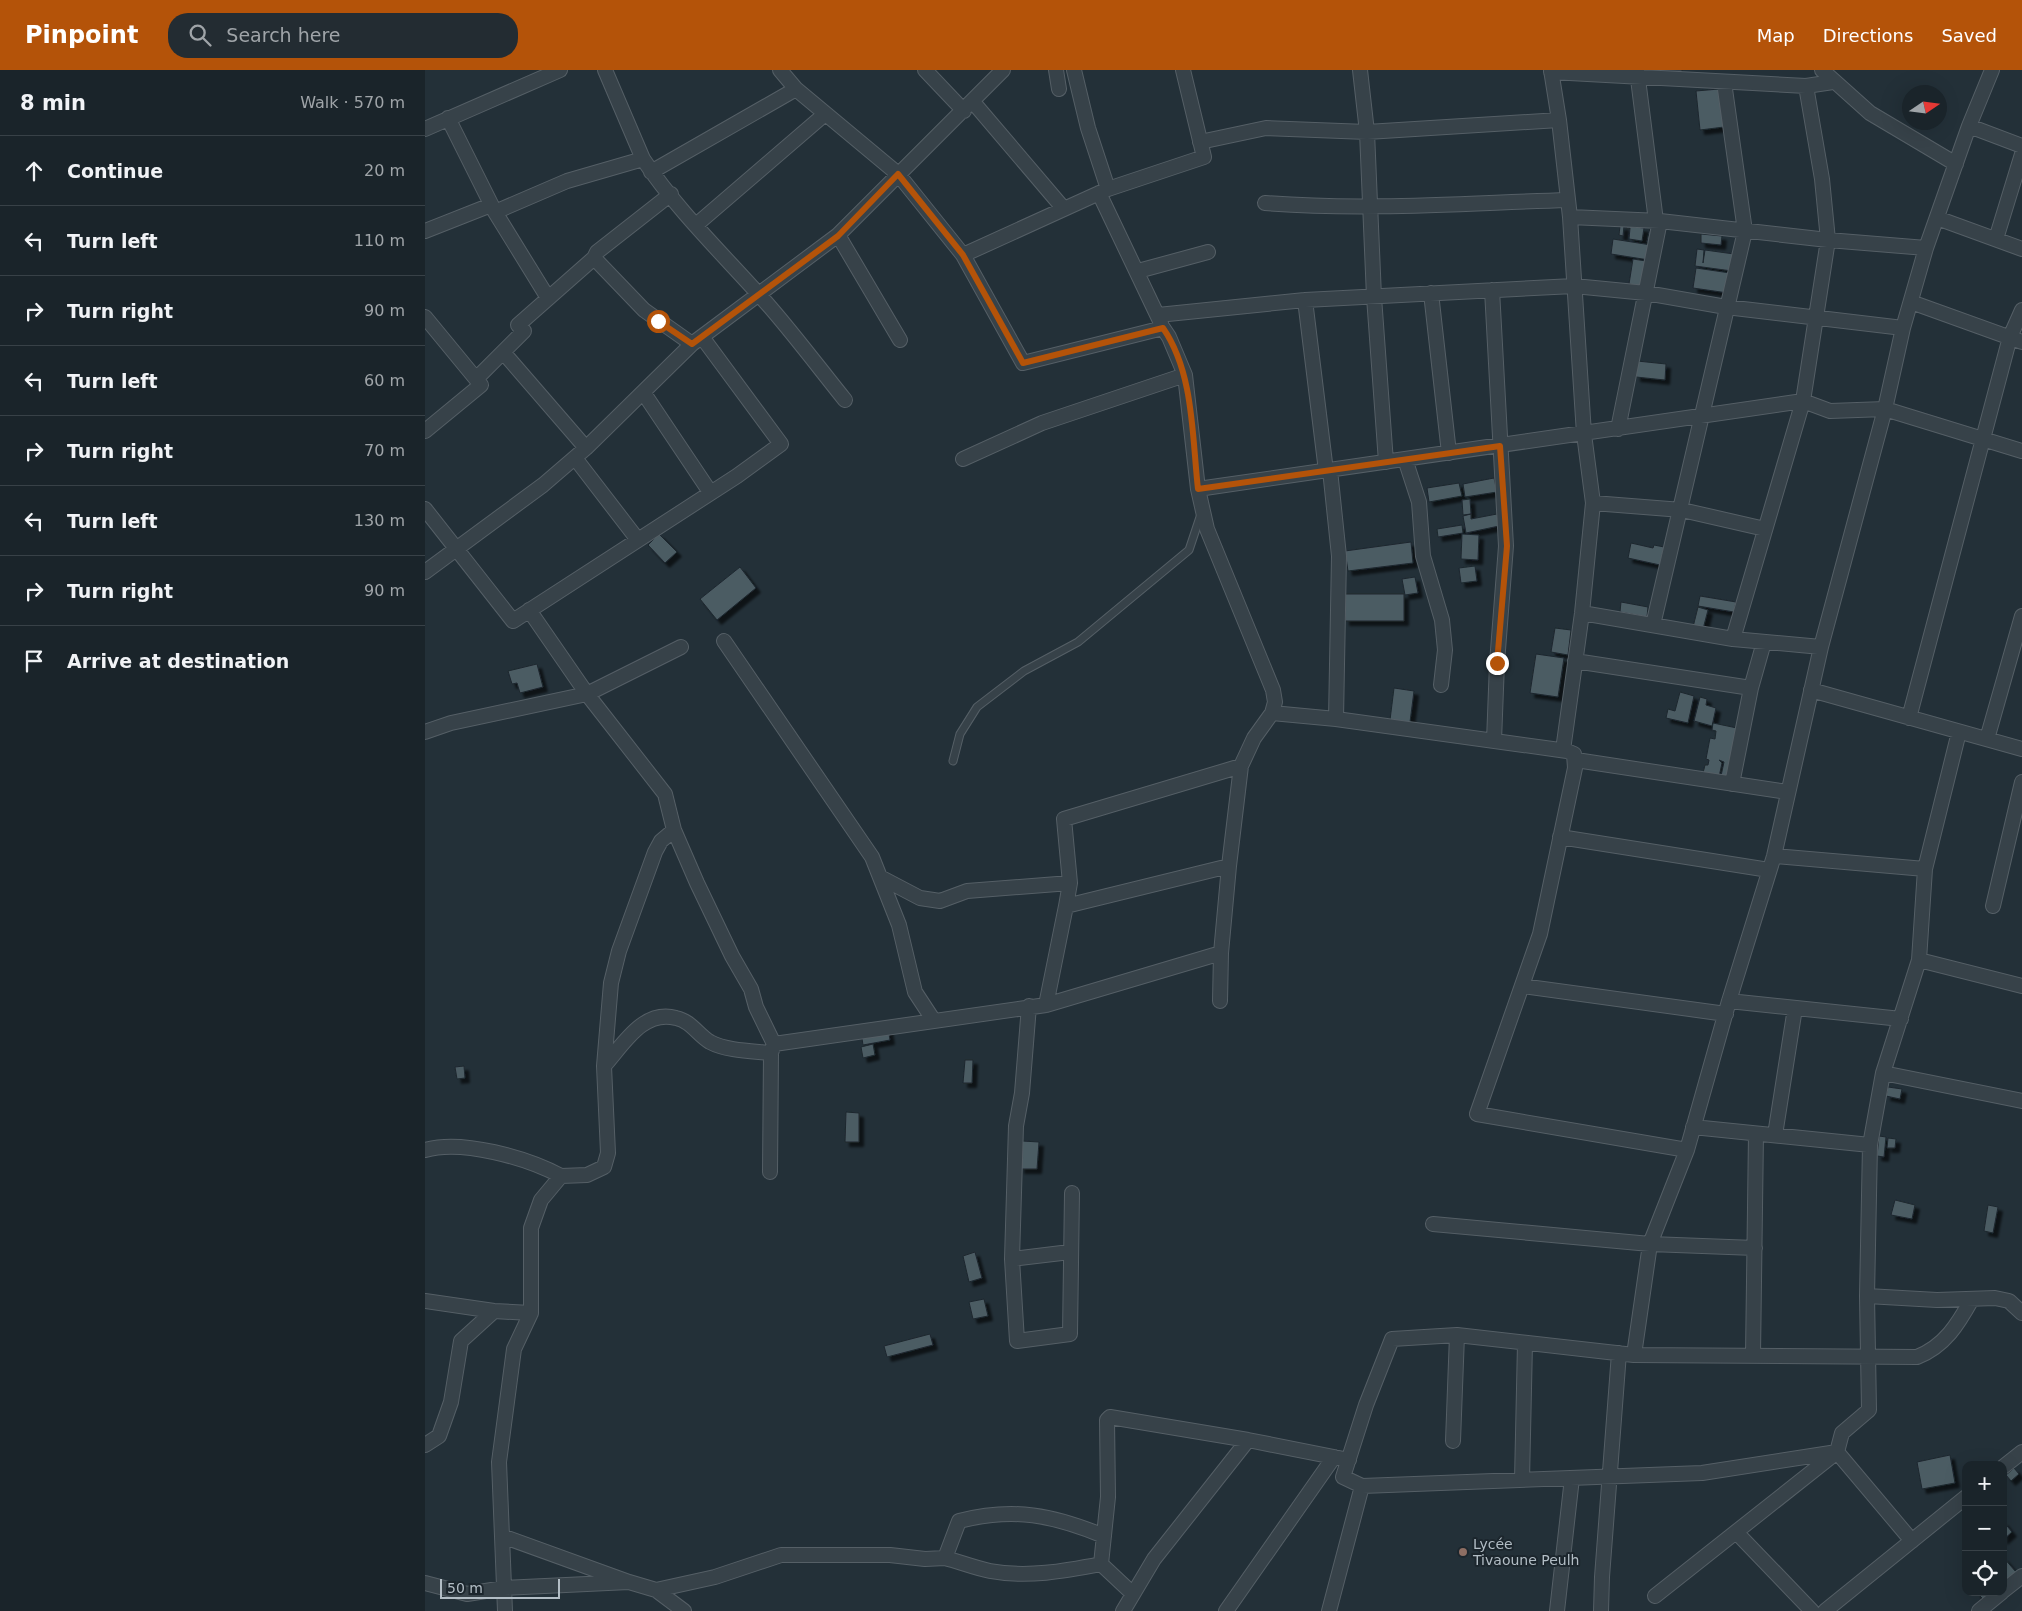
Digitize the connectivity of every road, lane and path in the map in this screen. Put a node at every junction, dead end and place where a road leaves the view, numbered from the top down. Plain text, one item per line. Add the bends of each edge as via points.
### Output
1 (560, 70) edge
2 (605, 70) edge
3 (780, 70) edge
4 (925, 70) edge
5 (1003, 70) edge
6 (1056, 70) edge
7 (1183, 70) edge
8 (1360, 70) edge
9 (1822, 70) edge
10 (1078, 71) edge
11 (1551, 71) edge
12 (1988, 72) edge
13 (1637, 74) edge
14 (1724, 82) junction
15 (1833, 82) junction
16 (1805, 86) junction
17 (796, 89) junction
18 (1059, 89) dead end
19 (969, 106) junction
20 (825, 114) junction
21 (448, 118) junction
22 (1559, 120) junction
23 (1969, 126) junction
24 (425, 129) edge
25 (1367, 132) junction
26 (1200, 142) junction
27 (2022, 146) edge
28 (2022, 154) edge
29 (643, 159) junction
30 (1955, 164) junction
31 (651, 172) junction
32 (898, 174) junction
33 (1104, 191) junction
34 (671, 194) junction
35 (1568, 200) junction
36 (1265, 203) dead end
37 (1369, 207) junction
38 (493, 208) junction
39 (1064, 209) junction
40 (1570, 217) junction
41 (1937, 218) junction
42 (1658, 221) junction
43 (696, 225) junction
44 (425, 231) edge
45 (1745, 231) junction
46 (838, 236) junction
47 (1996, 239) junction
48 (1828, 240) junction
49 (1926, 248) junction
50 (2022, 249) edge
51 (1207, 252) dead end
52 (963, 255) junction
53 (593, 258) junction
54 (1138, 272) junction
55 (1575, 286) junction
56 (1492, 290) junction
57 (1431, 293) junction
58 (1646, 293) junction
59 (759, 296) junction
60 (1374, 297) junction
61 (548, 298) junction
62 (1305, 300) junction
63 (1911, 302) junction
64 (1726, 307) junction
65 (2022, 310) edge
66 (425, 317) edge
67 (1815, 317) junction
68 (1160, 321) junction
69 (1903, 328) junction
70 (900, 340) dead end
71 (2016, 340) edge
72 (697, 341) junction
73 (503, 352) junction
74 (1185, 376) junction
75 (476, 378) junction
76 (643, 392) junction
77 (845, 400) dead end
78 (1803, 401) junction
79 (1885, 409) junction
80 (1702, 417) junction
81 (1618, 429) junction
82 (425, 431) edge
83 (1584, 434) junction
84 (1983, 439) junction
85 (1500, 446) junction
86 (586, 448) junction
87 (2022, 451) edge
88 (1449, 453) junction
89 (575, 458) junction
90 (963, 459) dead end
91 (1405, 459) junction
92 (1386, 462) junction
93 (1328, 470) junction
94 (1198, 489) junction
95 (710, 492) junction
96 (1593, 502) junction
97 (1203, 508) junction
98 (425, 509) edge
99 (1682, 510) junction
100 (1765, 529) junction
101 (638, 540) junction
102 (456, 548) junction
103 (425, 572) edge
104 (529, 610) junction
105 (1582, 613) junction
106 (2022, 616) edge
107 (1653, 625) junction
108 (1733, 639) junction
109 (725, 642) dead end
110 (1764, 642) junction
111 (681, 647) dead end
112 (1821, 647) junction
113 (1575, 661) junction
114 (2016, 661) edge
115 (1441, 685) dead end
116 (1751, 688) junction
117 (1811, 690) junction
118 (587, 694) junction
119 (1272, 713) junction
120 (1909, 718) junction
121 (1336, 719) junction
122 (425, 732) edge
123 (1959, 732) junction
124 (1987, 739) junction
125 (1494, 741) junction
126 (2022, 749) edge
127 (1563, 750) junction
128 (1576, 760) junction
129 (953, 761) dead end
130 (1241, 766) junction
131 (2022, 782) edge
132 (1733, 784) junction
133 (1787, 792) junction
134 (675, 830) junction
135 (1560, 837) junction
136 (1774, 856) junction
137 (1229, 866) junction
138 (1925, 869) junction
139 (1769, 870) junction
140 (880, 877) junction
141 (1070, 883) junction
142 (1066, 906) junction
143 (1993, 906) dead end
144 (1221, 954) junction
145 (1919, 960) junction
146 (1522, 986) junction
147 (2022, 986) edge
148 (1220, 1001) dead end
149 (1046, 1005) junction
150 (1029, 1006) junction
151 (1728, 1007) junction
152 (1795, 1008) junction
153 (1901, 1019) junction
154 (934, 1020) junction
155 (772, 1049) junction
156 (604, 1066) junction
157 (1883, 1073) junction
158 (2022, 1101) edge
159 (1693, 1127) junction
160 (1756, 1134) junction
161 (1775, 1135) junction
162 (1870, 1145) junction
163 (425, 1150) edge
164 (1687, 1150) junction
165 (770, 1172) dead end
166 (561, 1176) junction
167 (1072, 1193) dead end
168 (1433, 1224) dead end
169 (1650, 1244) junction
170 (1755, 1248) junction
171 (1070, 1252) junction
172 (1012, 1259) junction
173 (1867, 1296) junction
174 (1971, 1299) junction
175 (425, 1301) edge
176 (495, 1311) junction
177 (531, 1313) junction
178 (2022, 1313) edge
179 (1457, 1335) junction
180 (1525, 1343) junction
181 (1619, 1353) junction
182 (1634, 1355) junction
183 (1753, 1355) junction
184 (1867, 1355) junction
185 (1248, 1440) junction
186 (1453, 1441) dead end
187 (425, 1445) edge
188 (1837, 1452) junction
189 (2022, 1452) edge
190 (1334, 1457) junction
191 (1349, 1460) junction
192 (2007, 1464) edge
193 (1610, 1476) junction
194 (1572, 1478) junction
195 (1522, 1480) junction
196 (1363, 1486) junction
197 (1962, 1500) edge
198 (1736, 1532) junction
199 (502, 1536) junction
200 (1104, 1536) junction
201 (1912, 1541) junction
202 (945, 1558) junction
203 (1101, 1564) junction
204 (2022, 1576) edge
205 (629, 1582) junction
206 (425, 1583) edge
207 (504, 1588) junction
208 (2007, 1589) edge
209 (655, 1590) junction
210 (1133, 1594) junction
211 (1655, 1596) dead end
212 (1998, 1596) edge
213 (505, 1611) edge
214 (684, 1611) edge
215 (1123, 1611) edge
216 (1225, 1611) edge
217 (1329, 1611) edge
218 (1557, 1611) edge
219 (1601, 1611) edge
220 (1812, 1611) edge
221 (1825, 1611) edge
222 (1979, 1611) edge

1 - 21 street
2 - 29 street
3 - 17 street
4 - 19 street
5 - 19 street
6 - 18 street
7 - 26 street
8 - 25 street
9 - 15 street
10 - 33 street
11 - 13 street
11 - 22 street
12 - 23 street
13 - 14 street
13 - 42 street
14 - 16 street
14 - 45 street
15 - 16 street
15 - 30 street via 1890,127
16 - 48 street via 1822,179
17 - 20 street
17 - 31 street
19 - 32 street
19 - 39 street
20 - 32 street
20 - 43 street
21 - 24 street
21 - 38 street
22 - 25 street
22 - 35 street
23 - 27 street
23 - 30 street
25 - 26 street via 1266,128
25 - 37 street
26 - 33 street via 1204,157
28 - 47 street
29 - 31 street
29 - 38 street via 567,181
30 - 41 street
31 - 34 street
32 - 46 street
32 - 52 street
33 - 39 street
33 - 54 street
34 - 43 street
34 - 53 street
35 - 37 street
35 - 40 street
36 - 37 street
37 - 60 street
38 - 44 street
38 - 61 street
39 - 52 street
40 - 42 street
40 - 55 street
41 - 47 street
41 - 49 street
42 - 45 street
42 - 58 street
43 - 59 street
45 - 48 street
45 - 64 street
46 - 59 street
46 - 70 street
47 - 50 street
48 - 49 street
48 - 67 street
49 - 63 street
51 - 54 street
52 - 68 street via 1023,363
53 - 61 street
53 - 72 street via 644,310
54 - 68 street
55 - 56 street
55 - 58 street
55 - 83 street
56 - 57 street
56 - 85 street
57 - 60 street
57 - 88 street
58 - 64 street
58 - 81 street
59 - 72 street
59 - 77 street
60 - 62 street
60 - 92 street
61 - 73 street via 518,324 524,331
62 - 68 street
62 - 93 street
63 - 69 street
63 - 71 street
64 - 67 street
64 - 80 street
65 - 71 street
66 - 75 street
67 - 69 street
67 - 78 street
68 - 74 street
69 - 79 street
71 - 84 street
72 - 76 street
72 - 95 street via 781,444
73 - 75 street
73 - 86 street
74 - 90 street via 1042,423
74 - 94 street
75 - 82 street via 481,385
76 - 86 street
76 - 95 street
78 - 79 street via 1830,411
78 - 80 street
78 - 100 street
79 - 84 street
79 - 112 street
80 - 81 street
80 - 99 street
81 - 83 street
83 - 85 street
83 - 96 street
84 - 87 street
84 - 120 street
85 - 88 street
85 - 125 street via 1507,546
86 - 89 street
88 - 91 street
89 - 101 street
89 - 102 street
91 - 92 street
91 - 115 street via 1419,502 1423,556 1442,620 1445,650
92 - 93 street
93 - 94 street
93 - 121 street via 1339,556
94 - 97 street
95 - 101 street
96 - 99 street
96 - 105 street
97 - 119 street via 1207,529 1273,690 1275,702
97 - 129 lane via 1189,550 1078,642 1024,671 977,707 960,734
98 - 102 street
99 - 100 street
99 - 107 street
100 - 108 street
101 - 104 street
102 - 103 street
102 - 104 street via 513,621
104 - 118 street
105 - 107 street
105 - 113 street
106 - 114 street
107 - 108 street
108 - 110 street
109 - 140 street via 872,858
110 - 112 street
110 - 116 street
111 - 118 street
112 - 117 street
113 - 116 street
113 - 127 street
114 - 124 street
116 - 132 street
117 - 120 street
117 - 133 street
118 - 122 street
118 - 134 street via 665,794
119 - 121 street
119 - 130 street via 1254,738
120 - 123 street
121 - 125 street
123 - 124 street
123 - 138 street
124 - 126 street
125 - 127 street
127 - 128 street via 1572,752
128 - 132 street
128 - 135 street
130 - 137 street
130 - 141 street via 1064,819
131 - 143 street
132 - 133 street
133 - 136 street
134 - 155 street via 715,922 751,989
134 - 156 street via 661,841 655,852 619,951 611,983
135 - 139 street
135 - 146 street via 1540,934
136 - 138 street
136 - 139 street
137 - 142 street
137 - 144 street
138 - 145 street
139 - 151 street
140 - 141 street via 920,898 940,901 967,891
140 - 154 street via 899,926 915,992
141 - 142 street
142 - 149 street
144 - 148 street
144 - 149 street
145 - 147 street
145 - 153 street
146 - 151 street
146 - 164 street via 1477,1114
149 - 150 street
150 - 154 street
150 - 172 street via 1016,1126
151 - 152 street
151 - 159 street
152 - 153 street
152 - 161 street
153 - 157 street
154 - 155 street
155 - 156 street via 731,1048 710,1042 694,1027 676,1018 655,1018 641,1024
155 - 165 street
156 - 166 street via 608,1153 604,1167 587,1174
157 - 158 street
157 - 162 street
159 - 160 street
159 - 164 street
160 - 161 street
160 - 170 street
161 - 162 street
162 - 173 street
163 - 166 street via 441,1145 503,1154
164 - 169 street
166 - 177 street via 541,1200 531,1228
167 - 171 street
168 - 169 street
169 - 170 street
169 - 182 street
170 - 183 street
171 - 172 street
171 - 172 street via 1070,1334 1017,1341
173 - 174 street
173 - 184 street
174 - 178 street via 2009,1301
174 - 184 street via 1956,1326 1932,1351 1917,1356
175 - 176 street
176 - 177 street
176 - 187 street via 461,1341 451,1402 439,1436
177 - 199 street via 514,1349 499,1462
179 - 180 street
179 - 186 street
179 - 191 street via 1392,1339
180 - 181 street
180 - 195 street
181 - 182 street
181 - 193 street
182 - 183 street
183 - 184 street
184 - 188 street via 1869,1410 1842,1433
185 - 190 street
185 - 200 street via 1110,1417 1107,1420 1108,1497
185 - 210 street via 1155,1559
188 - 193 street via 1702,1473
188 - 198 street
188 - 201 street
189 - 192 street
190 - 191 street
190 - 216 street
191 - 196 street via 1343,1477
193 - 194 street
193 - 219 street
194 - 195 street
194 - 218 street
195 - 196 street
196 - 217 street
197 - 201 street
198 - 211 street
198 - 220 street
199 - 205 street
199 - 207 street
200 - 202 street via 1073,1523 1036,1514 979,1516 959,1521
200 - 203 street
201 - 221 street
202 - 203 street via 989,1571 1019,1574
202 - 209 street via 781,1555 715,1578
203 - 210 street
204 - 208 street
205 - 207 street
205 - 209 street
206 - 207 street via 467,1594
207 - 213 street
209 - 214 street
210 - 215 street
212 - 222 street

